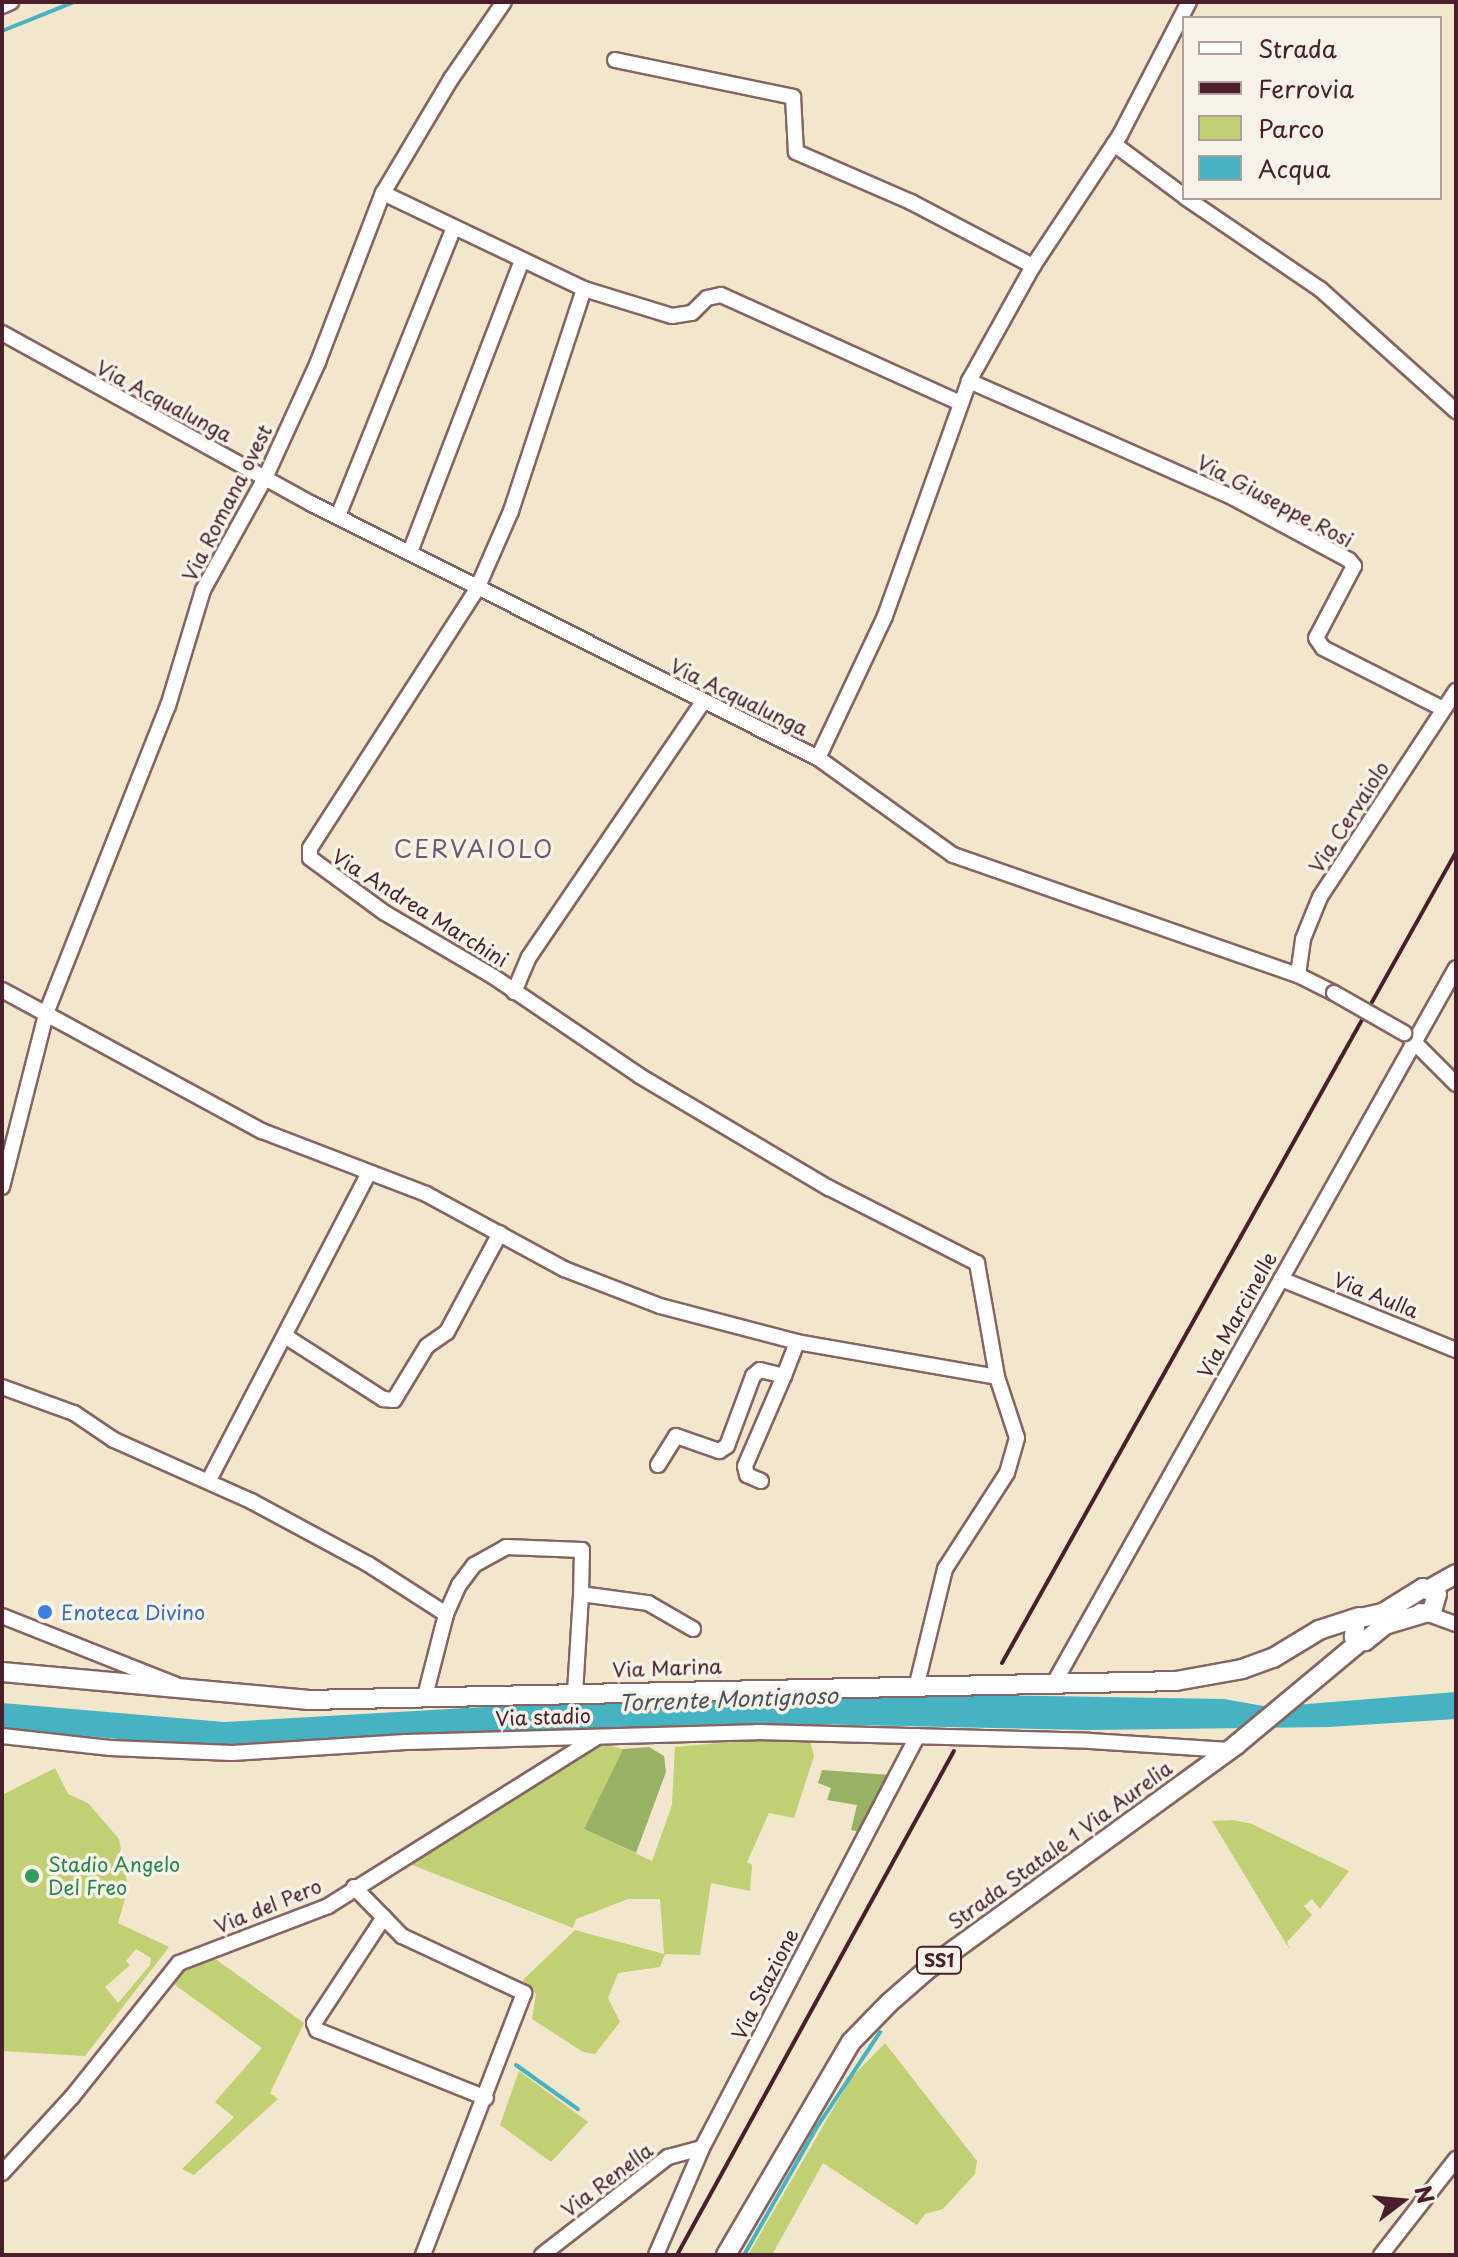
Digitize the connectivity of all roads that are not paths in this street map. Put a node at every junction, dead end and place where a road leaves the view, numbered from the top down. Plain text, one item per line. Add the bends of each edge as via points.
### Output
1 (11, 2) edge
2 (504, 2) edge
3 (1189, 2) edge
4 (2, 6) edge
5 (615, 60) dead end
6 (1114, 144) junction
7 (383, 193) junction
8 (1182, 195) edge
9 (1189, 200) edge
10 (454, 227) junction
11 (522, 260) junction
12 (1033, 266) junction
13 (584, 289) junction
14 (2, 333) edge
15 (969, 381) junction
16 (960, 403) junction
17 (1456, 411) edge
18 (265, 478) junction
19 (338, 516) junction
20 (410, 552) junction
21 (477, 589) junction
22 (1456, 691) edge
23 (703, 702) junction
24 (1443, 709) junction
25 (818, 758) junction
26 (1456, 968) edge
27 (1298, 975) junction
28 (2, 990) edge
29 (514, 992) junction
30 (47, 1011) junction
31 (1417, 1043) junction
32 (1456, 1084) edge
33 (368, 1175) junction
34 (2, 1187) edge
35 (500, 1233) junction
36 (1281, 1279) junction
37 (285, 1336) junction
38 (797, 1342) junction
39 (1456, 1350) edge
40 (784, 1376) junction
41 (997, 1377) junction
42 (2, 1387) edge
43 (658, 1465) dead end
44 (209, 1480) junction
45 (761, 1481) dead end
46 (1453, 1577) edge
47 (581, 1594) junction
48 (1432, 1601) junction
49 (446, 1614) junction
50 (2, 1616) edge
51 (1456, 1622) edge
52 (693, 1629) dead end
53 (1356, 1629) junction
54 (2, 1672) edge
55 (1054, 1683) junction
56 (917, 1684) junction
57 (186, 1691) junction
58 (575, 1693) junction
59 (425, 1696) junction
60 (602, 1735) junction
61 (2, 1736) edge
62 (917, 1736) junction
63 (1233, 1747) junction
64 (354, 1887) junction
65 (384, 1917) junction
66 (486, 2098) junction
67 (702, 2148) junction
68 (1456, 2159) edge
69 (2, 2173) edge
70 (423, 2255) edge
71 (542, 2255) edge
72 (656, 2255) edge
73 (726, 2255) edge
74 (1381, 2255) edge

1 - 4 street
2 - 7 street, Via Romana ovest
3 - 6 street
5 - 12 street via 793,97 796,152 911,202
6 - 8 street
6 - 12 street
7 - 10 street
7 - 18 street, Via Romana ovest via 318,362
9 - 17 street via 1320,289
10 - 11 street
10 - 19 street
11 - 13 street
11 - 20 street
12 - 15 street
13 - 16 street via 672,316 692,313 707,298 721,295
13 - 21 street, Via Andrea Marchini via 511,511
14 - 18 street, Via Acqualunga
15 - 16 street
15 - 24 street, Via Giuseppe Rosi via 1232,497 1349,560 1354,566 1316,638 1323,648
16 - 25 street via 885,616
18 - 19 street, Via Acqualunga
18 - 30 street, Via Romana ovest via 203,590 168,706
19 - 20 street, Via Acqualunga
20 - 21 street, Via Acqualunga
21 - 23 street, Via Acqualunga
21 - 29 street, Via Andrea Marchini via 310,848 310,858 385,913
22 - 24 street, Via Cervaiolo
23 - 25 street, Via Acqualunga
23 - 29 street via 577,881 529,957
24 - 27 street, Via Cervaiolo via 1320,897 1303,939
25 - 27 street, Via Acqualunga via 953,855
26 - 31 street, Via Marcinelle
27 - 31 street, Via Acqualunga, bridge
28 - 30 street
29 - 41 street, Via Andrea Marchini via 770,1154 977,1263
30 - 33 street via 262,1131
30 - 34 street, Via Romana ovest
31 - 32 street, Via Acqualunga
31 - 36 street, Via Marcinelle via 1354,1141
33 - 35 street via 426,1194
33 - 37 street
35 - 37 street via 447,1332 427,1346 394,1400 383,1399
35 - 38 street via 564,1269 660,1306
36 - 39 street, Via Aulla
36 - 55 street, Via Marcinelle
37 - 44 street
38 - 40 street
38 - 41 street
40 - 43 street via 760,1370 753,1376 727,1446 719,1451 676,1436
40 - 45 street via 745,1466 747,1475
41 - 56 street via 1014,1418 1014,1458 945,1569
42 - 44 street via 74,1413 114,1440
44 - 49 street via 368,1564
46 - 48 main road
47 - 49 street via 582,1550 506,1547 474,1565
47 - 52 street via 648,1603
47 - 58 street
48 - 51 street
48 - 53 main road via 1383,1613
49 - 59 street
50 - 57 street
53 - 55 main road, Via Marina via 1324,1628 1273,1658 1176,1681
53 - 63 main road, Strada Statale 1 Via Aurelia / SS1 via 1345,1657
54 - 57 main road, Via Marina
55 - 56 main road, Via Marina
56 - 58 main road, Via Marina
57 - 59 main road, Via Marina via 307,1700
58 - 59 main road, Via Marina
60 - 61 street, Via stadio via 232,1753 110,1748
60 - 62 street, Via stadio
60 - 64 street, Via del Pero
62 - 63 street, Via stadio
62 - 67 street, Via Stazione
63 - 73 main road, Strada Statale 1 Via Aurelia / SS1 via 889,2003 851,2042
64 - 65 street
64 - 69 street, Via del Pero via 320,1910 179,1963 72,2097
65 - 66 street via 402,1936 524,1993
65 - 66 street via 314,2023 317,2030
66 - 70 street
67 - 71 street, Via Renella via 668,2157
67 - 72 street, Via Stazione
68 - 74 street

